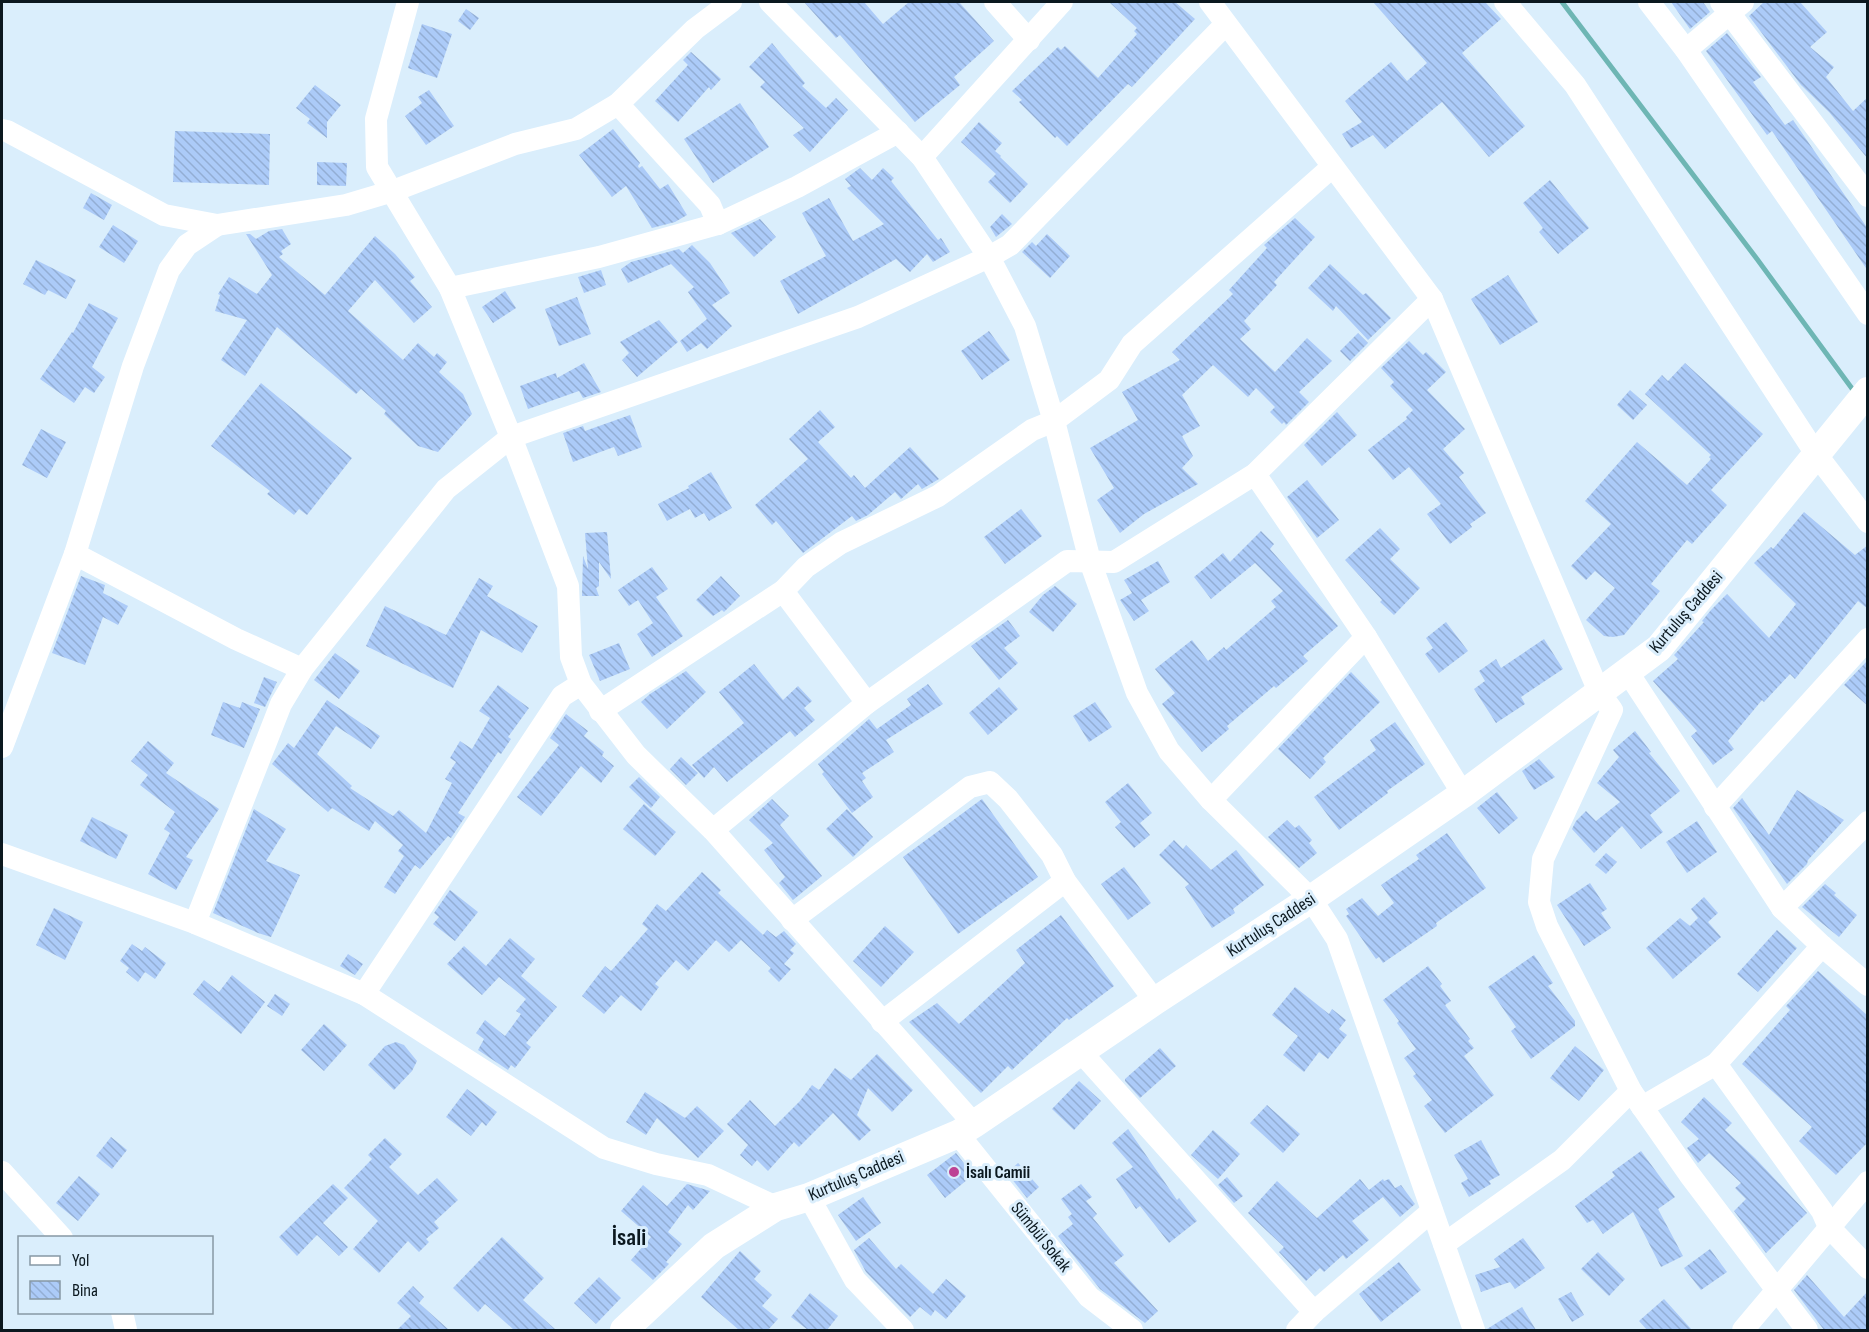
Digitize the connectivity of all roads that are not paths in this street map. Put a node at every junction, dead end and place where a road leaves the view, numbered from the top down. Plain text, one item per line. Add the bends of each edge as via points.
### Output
1 (408, 2) edge
2 (730, 2) edge
3 (770, 2) edge
4 (995, 2) edge
5 (1062, 2) edge
6 (1210, 2) edge
7 (1505, 2) edge
8 (1649, 2) edge
9 (1731, 5) edge
10 (1226, 24) junction
11 (1029, 40) junction
12 (1686, 50) junction
13 (618, 104) junction
14 (2, 130) edge
15 (898, 132) junction
16 (922, 157) junction
17 (1332, 167) junction
18 (393, 191) junction
19 (1868, 196) edge
20 (718, 224) junction
21 (217, 225) junction
22 (989, 257) junction
23 (450, 288) junction
24 (1432, 299) junction
25 (1868, 314) edge
26 (1868, 391) edge
27 (1054, 421) junction
28 (511, 437) junction
29 (1816, 454) junction
30 (1255, 474) junction
31 (1868, 522) edge
32 (75, 554) junction
33 (1090, 561) junction
34 (783, 591) junction
35 (1366, 637) junction
36 (1868, 639) edge
37 (302, 669) junction
38 (1627, 671) junction
39 (581, 684) junction
40 (1599, 692) junction
41 (867, 703) junction
42 (600, 711) junction
43 (2, 747) edge
44 (1463, 794) junction
45 (1211, 800) junction
46 (1715, 807) junction
47 (1868, 822) edge
48 (713, 830) junction
49 (2, 854) edge
50 (1065, 881) junction
51 (1311, 899) junction
52 (1782, 908) junction
53 (792, 920) junction
54 (195, 923) junction
55 (1822, 946) junction
56 (1868, 985) edge
57 (364, 994) junction
58 (1155, 1001) junction
59 (882, 1022) junction
60 (1080, 1051) junction
61 (1716, 1064) junction
62 (1636, 1099) junction
63 (966, 1129) junction
64 (2, 1172) edge
65 (1868, 1182) edge
66 (809, 1197) junction
67 (776, 1208) junction
68 (1432, 1211) junction
69 (1829, 1227) junction
70 (60, 1236) edge
71 (1444, 1244) junction
72 (1868, 1268) edge
73 (1777, 1290) junction
74 (1314, 1312) junction
75 (122, 1314) edge
76 (628, 1329) edge
77 (126, 1330) edge
78 (903, 1330) edge
79 (1132, 1330) edge
80 (1297, 1330) edge
81 (1474, 1330) edge
82 (1743, 1330) edge
83 (1807, 1330) edge

1 - 18 street, Sümbül Sokak via 376,119 377,167
2 - 13 street via 695,29
3 - 15 street
4 - 11 street
5 - 11 street
6 - 10 street
7 - 29 street via 1575,85
8 - 12 street
9 - 12 street
9 - 19 street
10 - 17 street
10 - 22 street via 1010,245
11 - 16 street
12 - 25 street
13 - 18 street via 576,129 515,144
13 - 20 street via 710,206
14 - 21 street via 164,215
15 - 16 street
15 - 20 street
16 - 22 street
17 - 24 street
17 - 27 street via 1132,344 1109,380
18 - 21 street via 346,205
18 - 23 street, Sümbül Sokak
20 - 23 street via 599,257
21 - 32 street via 187,244 169,270 133,366
22 - 27 street via 1025,326
22 - 28 street via 858,317
23 - 28 street, Sümbül Sokak
24 - 30 street
24 - 40 street
26 - 29 main road, Kurtuluş Caddesi
27 - 33 street
27 - 34 street via 1032,430 938,496 841,543 806,567
28 - 37 street via 446,489
28 - 39 street, Sümbül Sokak via 568,586 571,657
29 - 31 street
29 - 38 main road, Kurtuluş Caddesi via 1659,648
30 - 33 street via 1114,562
30 - 35 street
32 - 37 street via 236,639
32 - 43 street
33 - 41 street via 1067,561
33 - 45 street via 1137,693 1169,751
34 - 41 street
34 - 42 street
35 - 44 street
35 - 45 street
36 - 46 street
37 - 54 street via 281,704
38 - 40 main road, Kurtuluş Caddesi
38 - 46 street
39 - 42 street, Sümbül Sokak
39 - 57 street via 562,696
40 - 44 main road, Kurtuluş Caddesi
40 - 62 street via 1612,710 1543,859 1539,902 1547,926
41 - 48 street
42 - 48 street, Sümbül Sokak via 636,755
44 - 51 main road, Kurtuluş Caddesi
45 - 51 street
46 - 52 street
47 - 52 street
48 - 53 street, Sümbül Sokak
49 - 54 street
50 - 53 street via 1052,855 990,782 970,787
50 - 58 street
50 - 59 street
51 - 58 main road, Kurtuluş Caddesi
51 - 68 street via 1337,939
52 - 55 street
53 - 59 street, Sümbül Sokak
54 - 57 street
55 - 56 street
55 - 61 street
57 - 67 street via 604,1148 708,1175
58 - 60 main road, Kurtuluş Caddesi
59 - 63 street, Sümbül Sokak
60 - 63 main road, Kurtuluş Caddesi
60 - 74 street
61 - 62 street
61 - 69 street via 1822,1211
62 - 71 street via 1562,1160
62 - 73 street
63 - 66 main road, Kurtuluş Caddesi
63 - 79 street, Sümbül Sokak via 1089,1297
64 - 70 street
65 - 69 street
66 - 67 main road, Kurtuluş Caddesi
66 - 78 street via 855,1280
67 - 76 main road, Kurtuluş Caddesi via 714,1246
68 - 71 street
68 - 74 street
69 - 72 street
69 - 73 street
71 - 81 street
73 - 82 street
73 - 83 street
74 - 80 street
75 - 77 street

